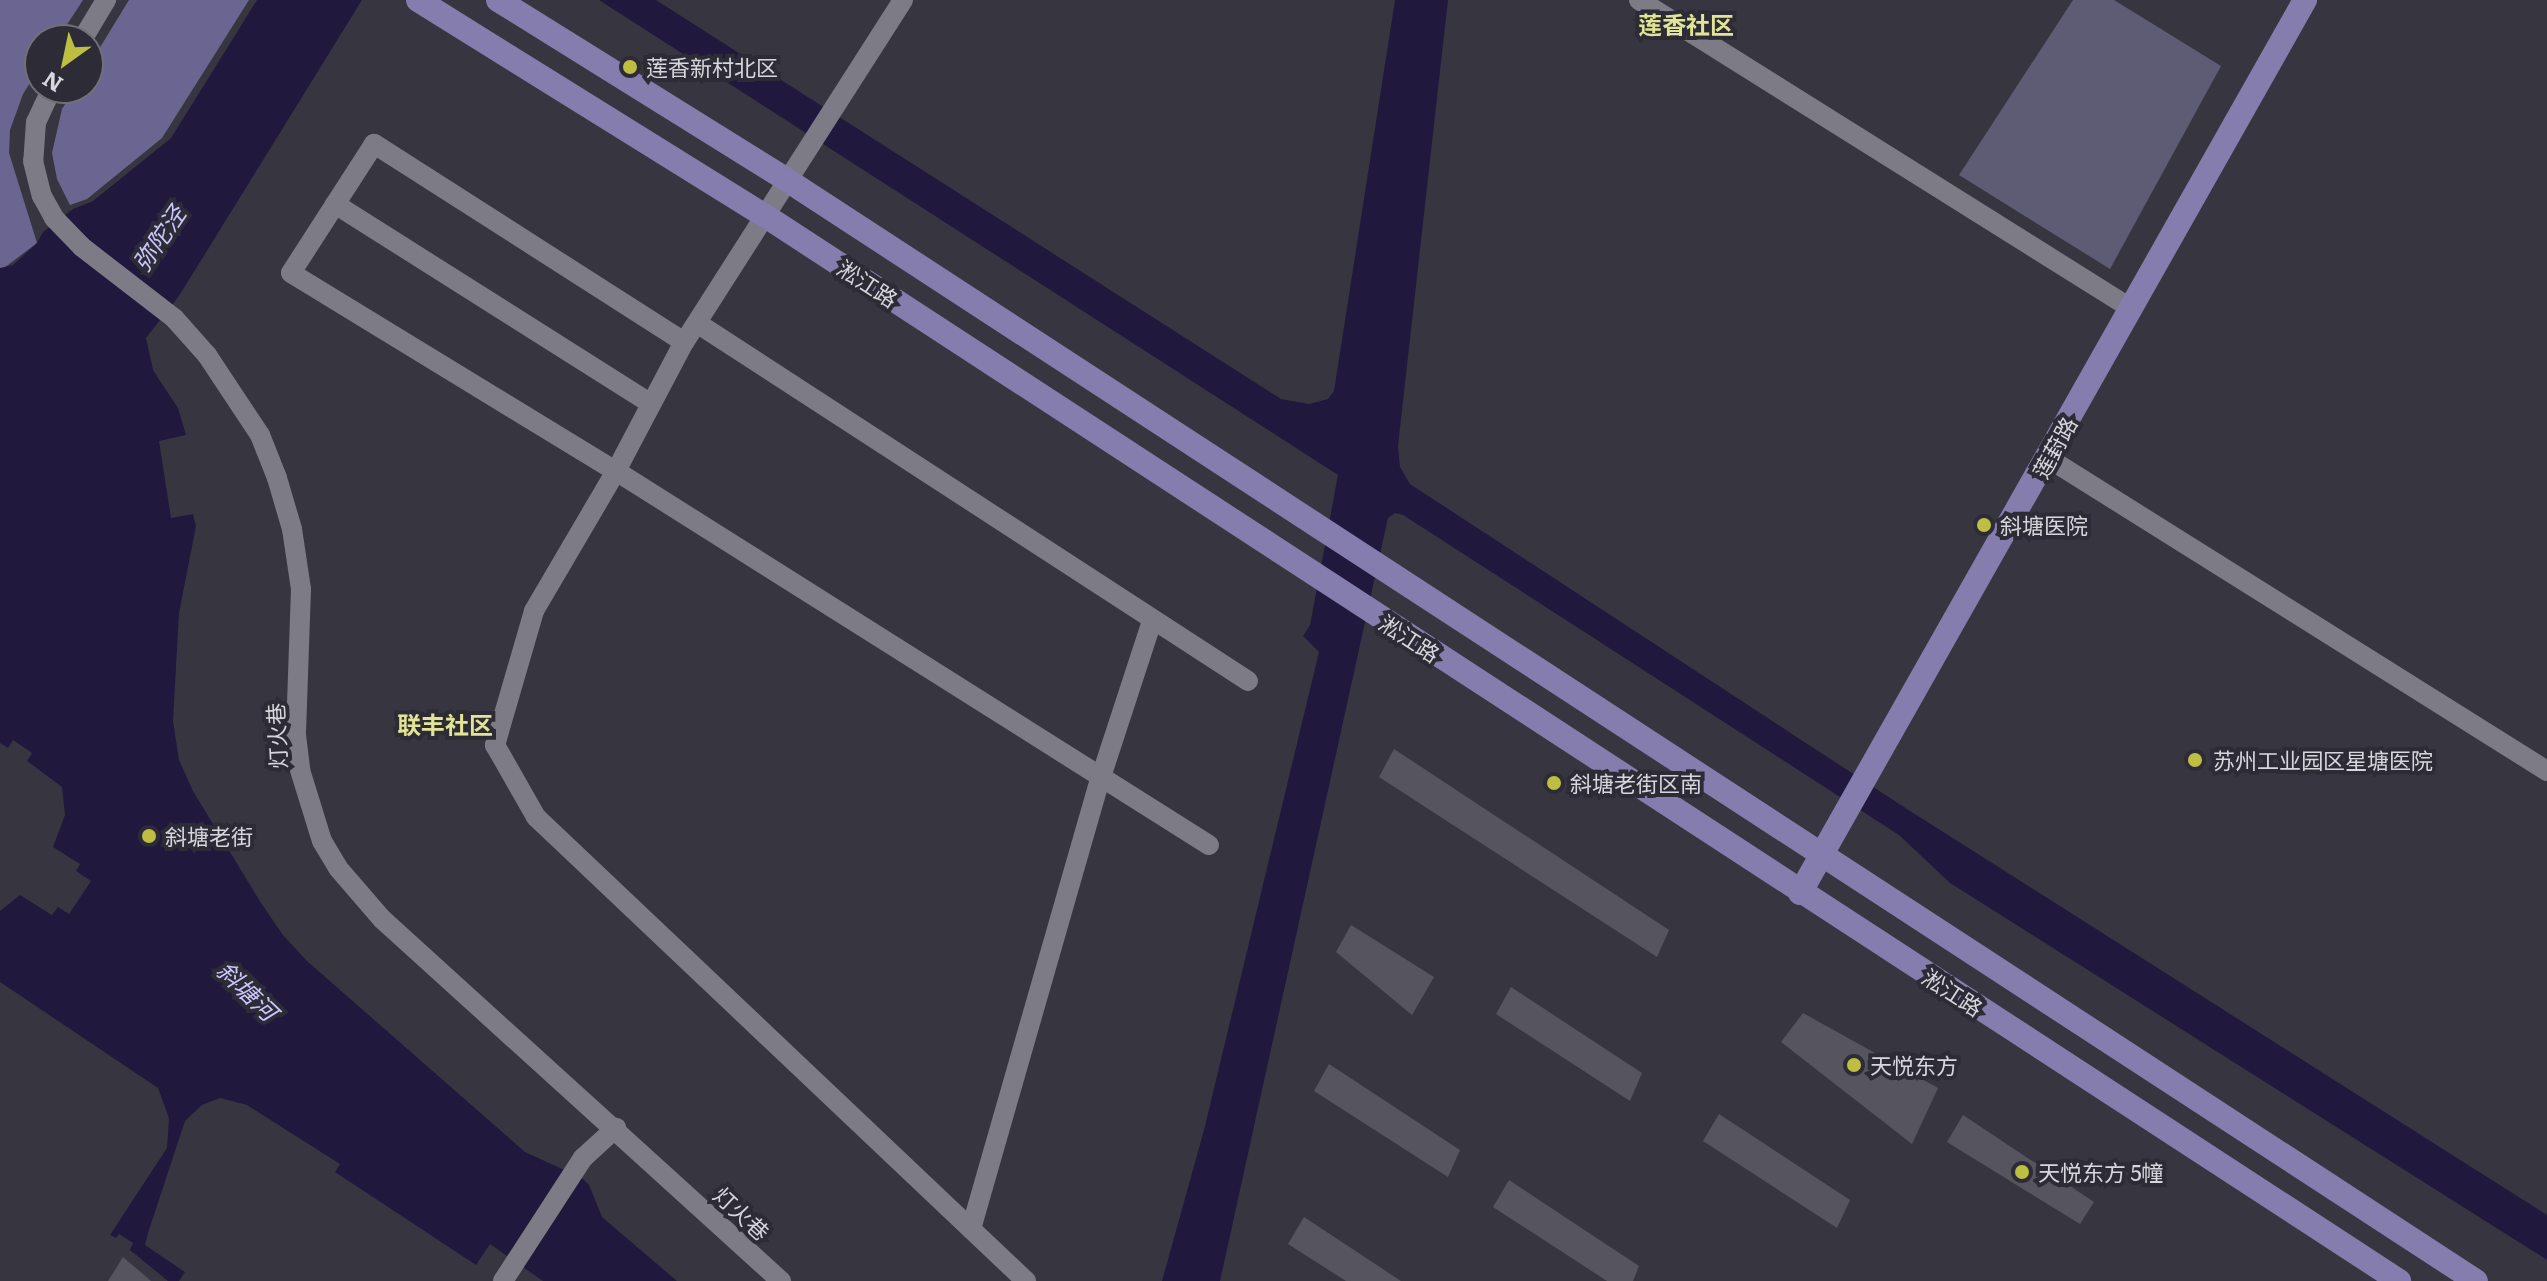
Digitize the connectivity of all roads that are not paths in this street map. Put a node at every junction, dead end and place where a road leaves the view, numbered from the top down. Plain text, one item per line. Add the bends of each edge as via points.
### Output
1 (106, 0) edge
2 (418, 0) edge
3 (498, 0) edge
4 (903, 0) edge
5 (1639, 0) edge
6 (2305, 0) edge
7 (92, 24) edge
8 (44, 104) edge
9 (787, 180) junction
10 (335, 204) junction
11 (764, 215) junction
12 (2132, 309) junction
13 (697, 323) junction
14 (684, 342) junction
15 (651, 404) junction
16 (2048, 458) junction
17 (616, 471) junction
18 (1152, 621) junction
19 (1248, 681) dead end
20 (2547, 771) edge
21 (1101, 777) junction
22 (1209, 845) dead end
23 (1823, 856) junction
24 (1800, 893) junction
25 (616, 1128) junction
26 (971, 1229) junction
27 (506, 1276) edge
28 (781, 1281) edge
29 (1026, 1281) edge
30 (2399, 1281) edge
31 (2476, 1281) edge

1 - 7 street
2 - 11 main road, 淞江路
3 - 9 main road, 淞江路
4 - 9 street
5 - 12 street
6 - 12 main road, 莲葑路
8 - 25 street, 灯火巷 via 36,122 33,161 54,218 82,247 174,318 234,392 260,435 277,478 301,589 296,735 300,770 322,841 382,919
9 - 11 street
9 - 23 main road, 淞江路
10 - 14 street via 374,144
10 - 15 street
10 - 17 street via 291,273
11 - 13 street
11 - 24 main road, 淞江路
12 - 16 main road, 莲葑路
13 - 14 street
13 - 18 street
14 - 15 street
15 - 17 street
16 - 20 street
16 - 23 main road, 莲葑路
17 - 21 street
17 - 26 street via 534,611 495,745 536,817
18 - 19 street
18 - 21 street
21 - 22 street
21 - 26 street
23 - 24 main road, 莲葑路
23 - 31 main road, 淞江路
24 - 30 main road, 淞江路
25 - 27 street via 583,1158
25 - 28 street, 灯火巷
26 - 29 street

